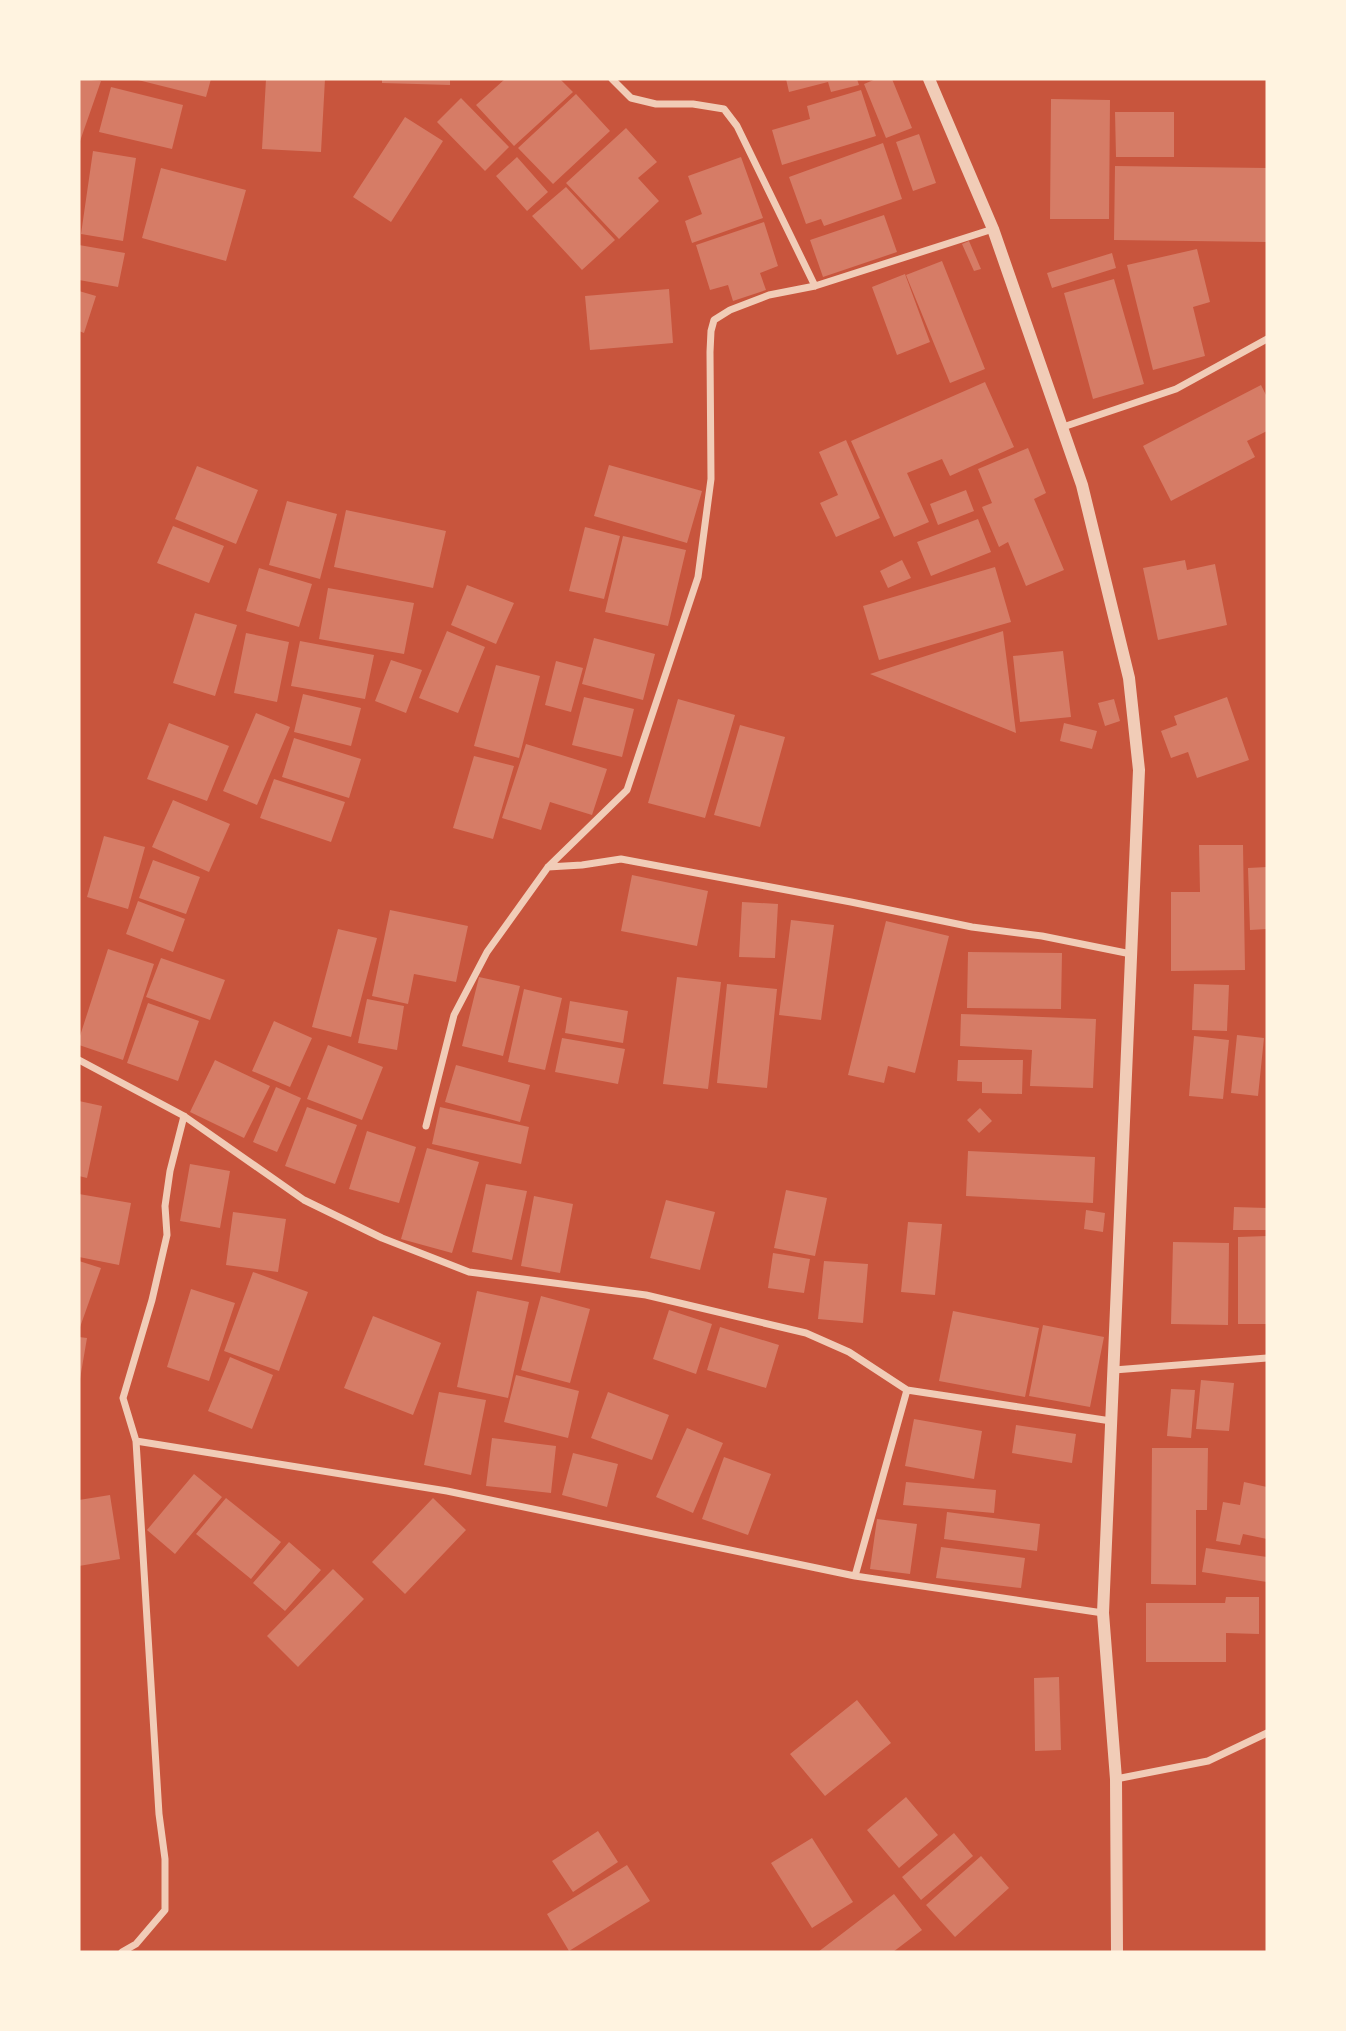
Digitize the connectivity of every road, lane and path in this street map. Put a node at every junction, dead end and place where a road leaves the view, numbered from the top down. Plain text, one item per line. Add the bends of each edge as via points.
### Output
1 (612, 79) edge
2 (929, 79) edge
3 (993, 229) junction
4 (815, 286) junction
5 (1267, 339) edge
6 (1063, 427) junction
7 (548, 867) junction
8 (1132, 954) junction
9 (79, 1059) edge
10 (184, 1116) junction
11 (426, 1126) dead end
12 (1267, 1358) edge
13 (1114, 1370) junction
14 (907, 1390) junction
15 (1111, 1421) junction
16 (136, 1441) junction
17 (855, 1576) junction
18 (1103, 1613) junction
19 (1267, 1733) edge
20 (1116, 1779) junction
21 (122, 1952) edge
22 (1117, 1952) edge

1 - 4 street via 631,98 724,109 737,126
2 - 3 street
3 - 4 street
3 - 6 street
4 - 7 street via 769,295 715,320 710,352 711,479 698,577 627,790
5 - 6 street via 1176,388
6 - 8 street via 1082,485 1129,678 1139,770
7 - 8 street via 621,859
7 - 11 street via 487,952 454,1015
8 - 13 street
9 - 10 street
10 - 14 street via 304,1200 382,1238 469,1272 646,1295 806,1333 849,1352
10 - 16 street via 168,1183 167,1235 123,1398
12 - 13 street
13 - 15 street
14 - 15 street
14 - 17 street
15 - 18 street
16 - 17 street via 447,1491
16 - 21 street via 165,1910 136,1944
17 - 18 street
18 - 20 street
19 - 20 street via 1208,1761
20 - 22 street

